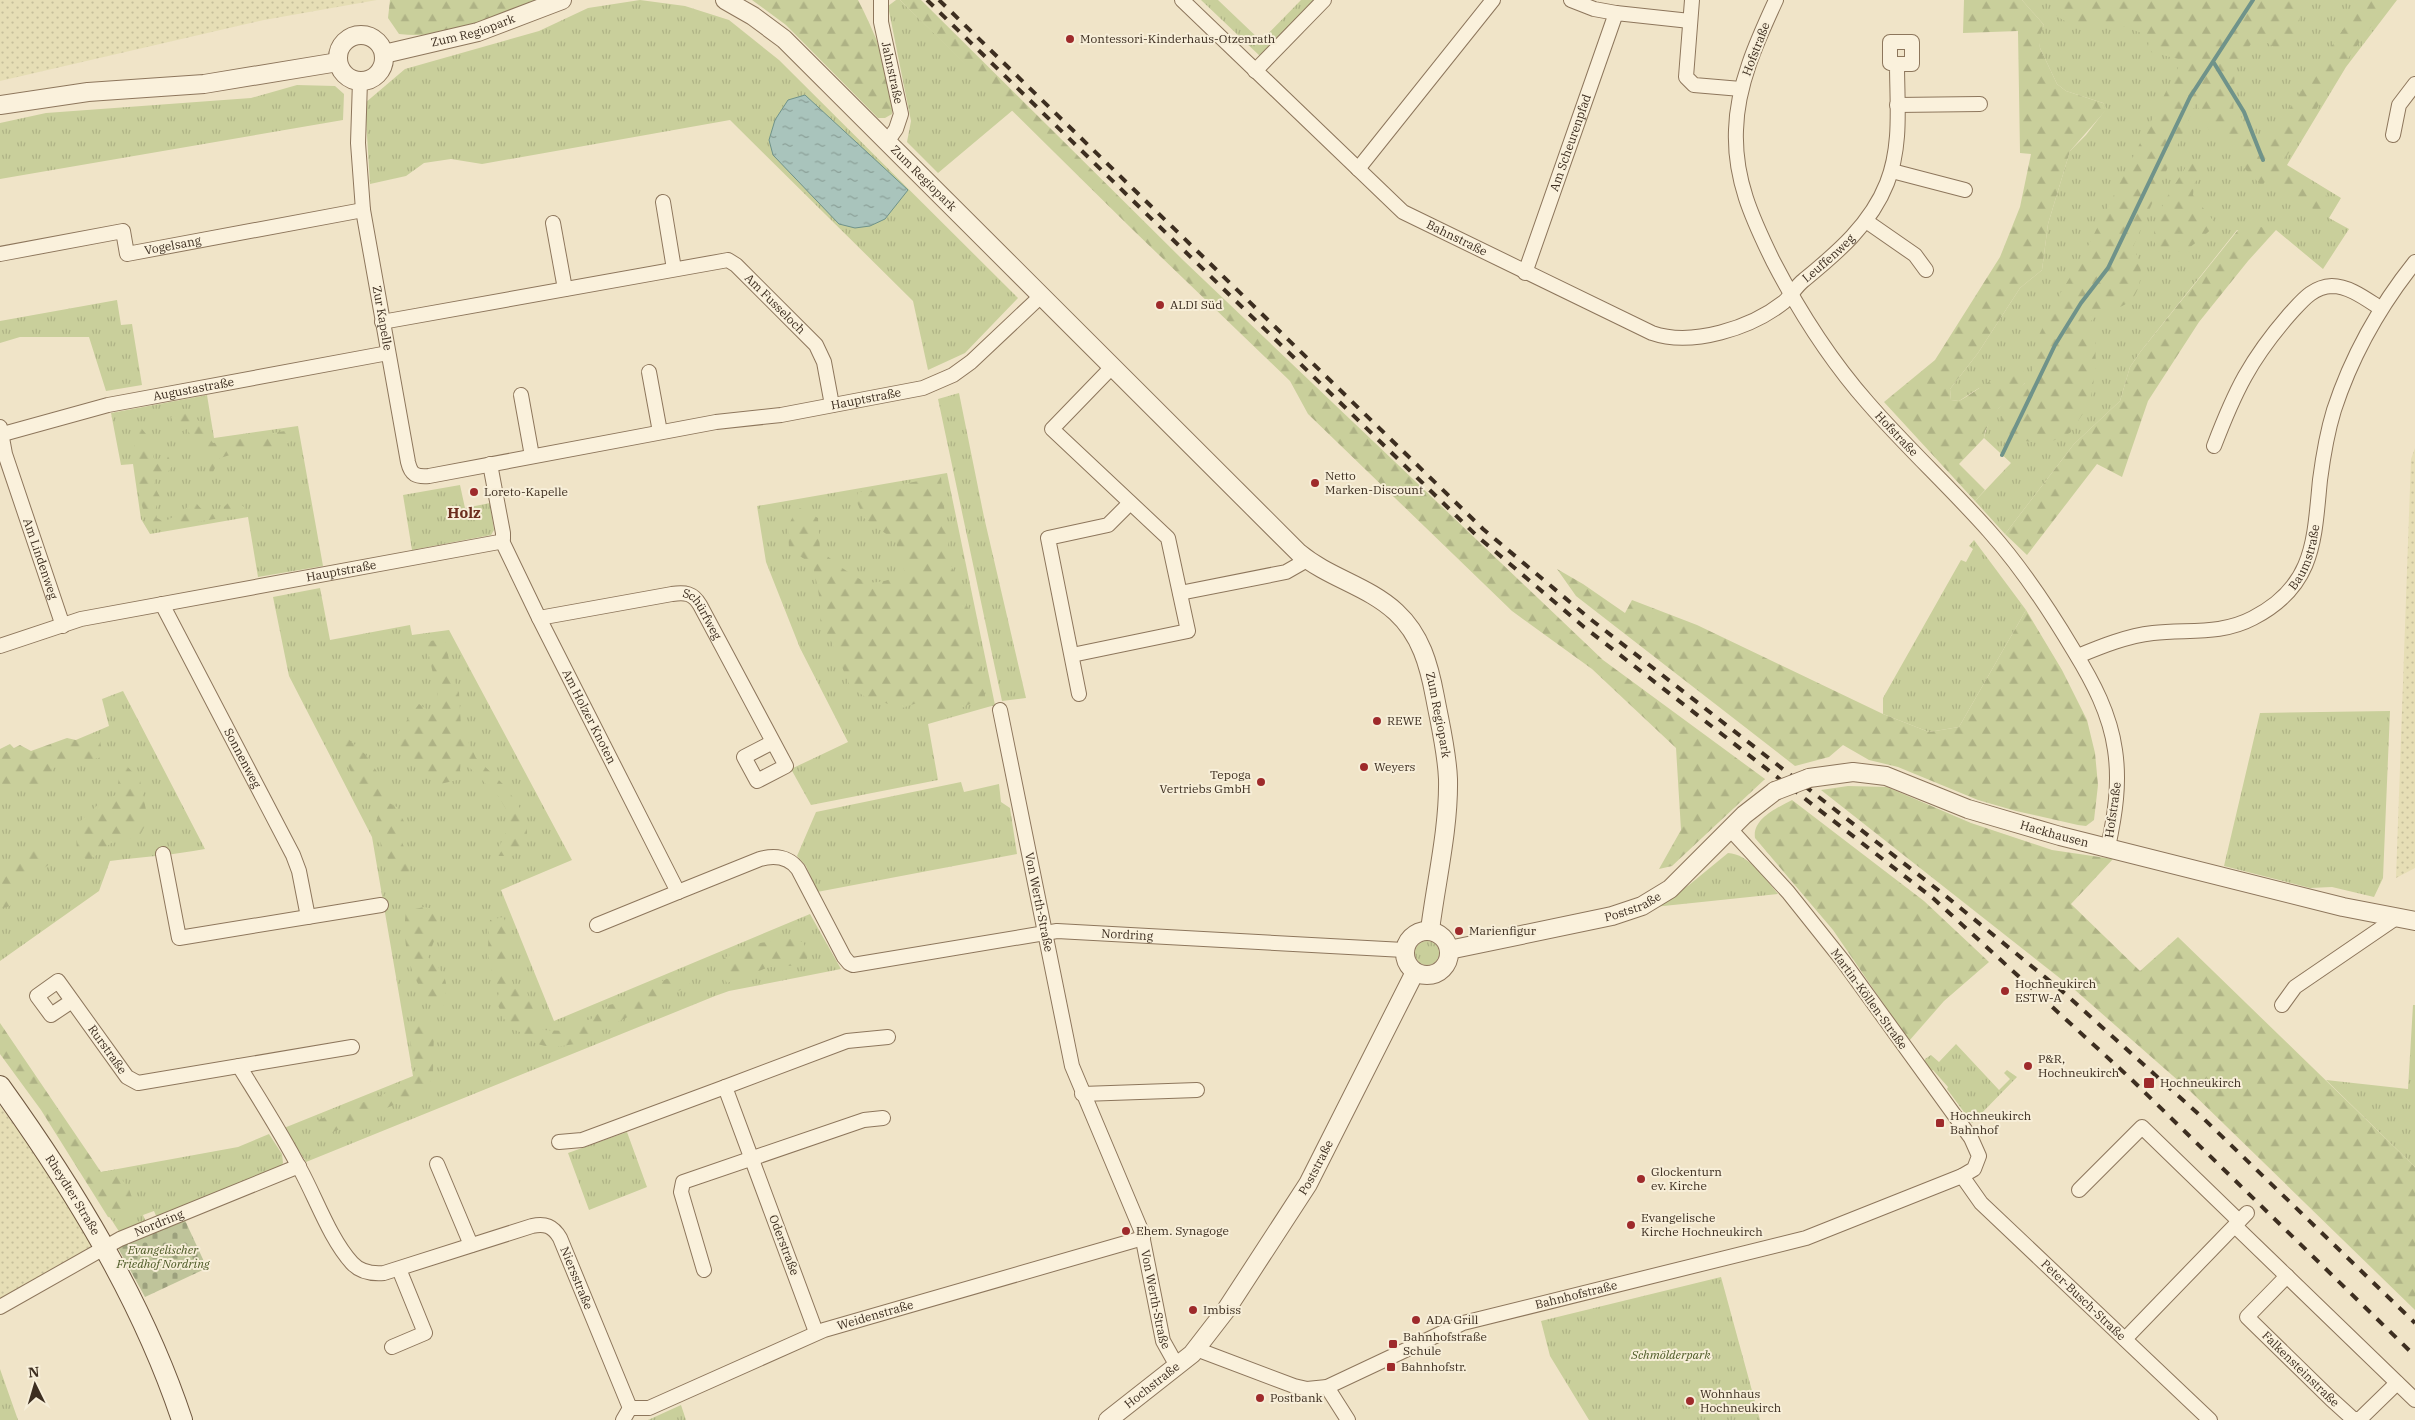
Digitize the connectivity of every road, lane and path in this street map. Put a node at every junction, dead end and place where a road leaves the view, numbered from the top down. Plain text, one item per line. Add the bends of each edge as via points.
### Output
1 (562, 0) edge
2 (725, 0) edge
3 (881, 0) edge
4 (1182, 0) edge
5 (1324, 0) edge
6 (1493, 0) edge
7 (1571, 0) edge
8 (1692, 0) edge
9 (1776, 0) edge
10 (1616, 14) junction
11 (1690, 21) junction
12 (384, 54) junction
13 (338, 62) junction
14 (1896, 64) dead end
15 (1256, 71) junction
16 (360, 81) junction
17 (2415, 84) edge
18 (1741, 89) junction
19 (1980, 104) dead end
20 (0, 105) edge
21 (1898, 105) junction
22 (2393, 135) dead end
23 (887, 142) junction
24 (1358, 168) junction
25 (1892, 171) junction
26 (1964, 190) dead end
27 (662, 202) dead end
28 (363, 210) junction
29 (1866, 221) junction
30 (553, 223) dead end
31 (0, 254) edge
32 (2415, 262) edge
33 (674, 269) junction
34 (1926, 270) dead end
35 (1526, 273) junction
36 (564, 289) junction
37 (1791, 295) junction
38 (1041, 296) junction
39 (2380, 308) junction
40 (382, 322) junction
41 (388, 353) junction
42 (1112, 367) junction
43 (648, 372) dead end
44 (521, 395) dead end
45 (832, 405) junction
46 (1, 430) edge
47 (660, 432) junction
48 (2214, 446) dead end
49 (532, 456) junction
50 (490, 464) junction
51 (1130, 504) junction
52 (502, 541) junction
53 (1308, 560) junction
54 (1180, 593) junction
55 (162, 604) junction
56 (539, 618) junction
57 (63, 626) junction
58 (0, 646) edge
59 (1072, 655) junction
60 (2078, 656) junction
61 (1080, 694) dead end
62 (1000, 710) dead end
63 (773, 742) dead end
64 (1730, 829) junction
65 (2108, 847) junction
66 (163, 854) dead end
67 (678, 892) junction
68 (381, 904) dead end
69 (308, 917) junction
70 (2396, 918) junction
71 (2415, 920) edge
72 (597, 926) dead end
73 (1430, 930) junction
74 (1044, 932) junction
75 (1404, 950) junction
76 (1449, 950) junction
77 (1415, 972) junction
78 (72, 1001) dead end
79 (2282, 1005) dead end
80 (888, 1037) dead end
81 (352, 1047) dead end
82 (239, 1066) junction
83 (0, 1086) edge
84 (726, 1087) junction
85 (1197, 1090) dead end
86 (1082, 1094) junction
87 (883, 1118) dead end
88 (559, 1142) dead end
89 (751, 1158) junction
90 (437, 1164) dead end
91 (299, 1166) junction
92 (1962, 1176) junction
93 (2079, 1190) dead end
94 (2241, 1220) junction
95 (1143, 1238) junction
96 (471, 1245) junction
97 (104, 1247) junction
98 (398, 1269) junction
99 (704, 1270) dead end
100 (2287, 1276) junction
101 (0, 1307) edge
102 (816, 1332) junction
103 (2125, 1339) junction
104 (392, 1347) dead end
105 (1196, 1349) junction
106 (1177, 1366) junction
107 (2397, 1383) junction
108 (1327, 1387) junction
109 (2415, 1400) edge
110 (626, 1414) edge
111 (182, 1420) edge
112 (1108, 1420) edge
113 (1348, 1420) edge
114 (2210, 1420) edge

1 - 12 street, Zum Regiopark via 484,30
2 - 23 street, Zum Regiopark via 754,16 784,40
3 - 23 street, Jahnstraße via 881,22 901,114
4 - 15 street, Bahnstraße
5 - 15 street
6 - 24 street
7 - 10 street
8 - 11 street
9 - 18 street, Hofstraße
10 - 11 street
10 - 35 street, Am Scheurenpfad
11 - 18 street via 1687,80 1699,86
12 - 13 street via 375,39 359,35 342,44
12 - 16 street via 384,62 376,75
13 - 16 street via 344,74
13 - 20 street via 204,84 88,92
14 - 21 street, Leuffenweg
15 - 24 street, Bahnstraße
16 - 28 street, Zur Kapelle via 358,142
17 - 22 street via 2399,105
18 - 37 street, Hofstraße via 1736,141 1741,185 1755,223
19 - 21 street
21 - 25 street, Leuffenweg
23 - 38 street, Zum Regiopark
24 - 35 street, Bahnstraße via 1410,216
25 - 26 street
25 - 29 street, Leuffenweg
27 - 33 street
28 - 31 street, Vogelsang via 127,254 123,231
28 - 40 street, Zur Kapelle
29 - 34 street via 1915,255
29 - 37 street, Leuffenweg
30 - 36 street
32 - 39 street, Baumstraße
33 - 36 street, Am Fusseloch
33 - 45 street, Am Fusseloch via 723,260 734,263 816,345 824,362
35 - 37 street, Bahnstraße via 1652,332 1677,338 1702,337 1734,328 1778,306
36 - 40 street, Am Fusseloch
37 - 60 street, Hofstraße via 1866,402 2011,557
38 - 42 street, Zum Regiopark
38 - 45 street, Hauptstraße via 987,350 953,375 913,390
39 - 48 street via 2342,287 2325,288 2306,296 2252,362 2234,395
39 - 60 street, Baumstraße via 2355,355 2334,412 2322,468 2315,537 2307,563 2290,589 2268,610 2235,626 2210,631 2137,635
40 - 41 street, Zur Kapelle
41 - 46 street, Augustastraße via 126,401
41 - 50 street, Zur Kapelle via 412,472 416,476 429,476
42 - 51 street via 1052,429
42 - 53 street, Zum Regiopark
43 - 47 street
44 - 49 street
45 - 47 street, Hauptstraße
46 - 57 street, Am Lindenweg via 5,454
47 - 49 street, Hauptstraße
49 - 50 street, Hauptstraße
50 - 52 street
51 - 54 street via 1168,538
51 - 59 street via 1108,525 1048,538
52 - 55 street, Hauptstraße
52 - 56 street, Am Holzer Knoten
53 - 54 street via 1286,572
53 - 73 street, Zum Regiopark via 1321,570 1375,596 1398,614 1417,639 1429,668 1448,781
54 - 59 street via 1188,631
55 - 57 street, Hauptstraße via 81,619
55 - 69 street, Sonnenweg via 293,855
56 - 63 street, Schürfweg via 672,594 692,595
56 - 67 street, Am Holzer Knoten
57 - 58 street
59 - 61 street
60 - 65 street, Hofstraße via 2102,704 2115,748 2117,791
62 - 74 street, Von Werth-Straße
64 - 65 street, Hackhausen, bridge via 1758,802 1775,791 1809,778 1853,772 1886,776 1980,813
64 - 76 street, Poststraße via 1670,889 1642,906 1612,916
64 - 92 street, Martin-Köllen-Straße via 1788,892 1843,961 1976,1145 1978,1161 1974,1169
65 - 70 street, Hackhausen via 2343,908
66 - 69 street via 179,938
67 - 72 street
67 - 74 street, Nordring via 760,859 787,860 798,869 844,957 851,964 863,965
68 - 69 street
70 - 71 street, Hackhausen
70 - 79 street via 2294,988
73 - 75 street via 1412,936
73 - 76 street via 1441,935
74 - 75 street, Nordring
74 - 86 street, Von Werth-Straße via 1070,1057
75 - 77 street via 1406,961
76 - 77 street via 1449,959 1441,971 1427,975
77 - 105 street, Poststraße via 1303,1193 1226,1310
78 - 82 street, Rurstraße via 127,1077 134,1082
80 - 84 street via 846,1041
81 - 82 street, Rurstraße
82 - 91 street
83 - 97 main road, Rheydter Straße
84 - 88 street via 582,1140
84 - 89 street, Oderstraße
85 - 86 street
86 - 95 street, Von Werth-Straße
87 - 89 street via 864,1120
89 - 99 street via 682,1184 681,1192
89 - 102 street, Oderstraße
90 - 96 street
91 - 97 street, Nordring
91 - 98 street, Niersstraße via 351,1262 374,1274
92 - 103 street, Peter-Busch-Straße via 1981,1203
92 - 108 street, Bahnhofstraße via 1806,1238 1473,1320 1445,1330
93 - 94 street via 2142,1126
94 - 100 street
94 - 103 street
95 - 102 street, Weidenstraße
95 - 106 street, Von Werth-Straße via 1162,1336
96 - 98 street, Niersstraße
96 - 110 street, Niersstraße via 537,1225 547,1225 556,1231
97 - 101 street, Nordring
97 - 111 main road, Rheydter Straße via 150,1339
98 - 104 street via 425,1333
100 - 107 street
100 - 107 street, Falkensteinstraße via 2247,1317 2354,1419 2364,1418
102 - 110 street, Weidenstraße via 649,1408
103 - 114 street, Peter-Busch-Straße
105 - 106 street, Hochstraße
105 - 108 street, Bahnhofstraße via 1294,1386 1307,1389
106 - 112 street, Hochstraße
107 - 109 street
108 - 113 street

